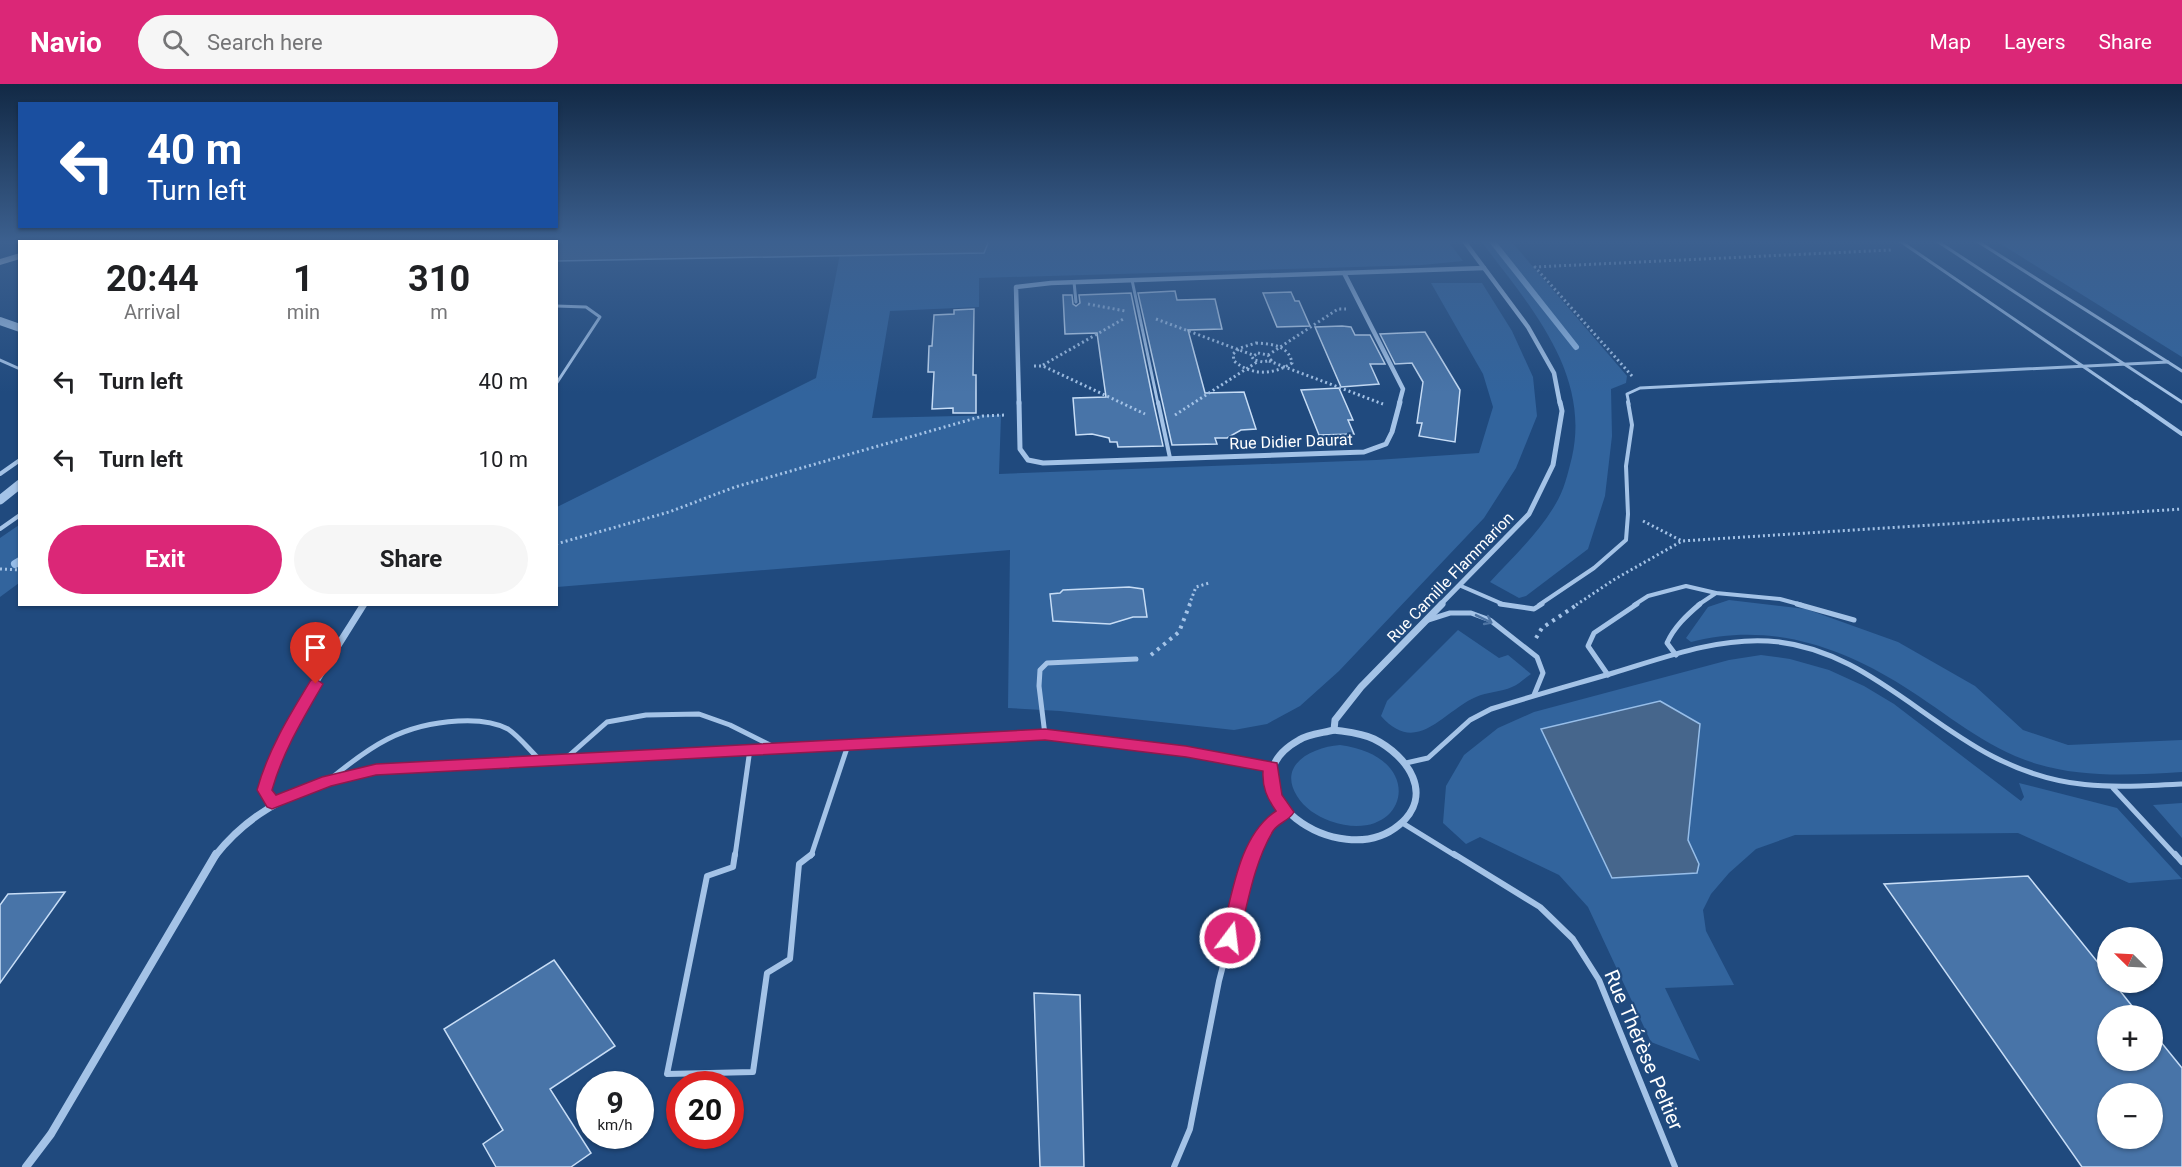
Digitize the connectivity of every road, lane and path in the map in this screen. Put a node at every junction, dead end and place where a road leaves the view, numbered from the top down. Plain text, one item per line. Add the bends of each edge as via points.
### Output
1 (1016, 292) edge
2 (1075, 292) edge
3 (1135, 292) edge
4 (1354, 292) edge
5 (1502, 292) edge
6 (1556, 292) edge
7 (1974, 292) edge
8 (2014, 292) edge
9 (2056, 292) edge
10 (1076, 302) joint
11 (558, 306) edge
12 (1362, 308) junction
13 (1139, 312) junction
14 (0, 321) edge
15 (18, 327) edge
16 (1280, 347) junction
17 (1236, 349) junction
18 (1253, 355) junction
19 (1268, 355) junction
20 (0, 360) edge
21 (1269, 361) junction
22 (1257, 362) junction
23 (2168, 363) junction
24 (2124, 364) junction
25 (2083, 366) junction
26 (18, 368) edge
27 (1287, 368) junction
28 (1245, 369) junction
29 (2182, 371) edge
30 (558, 381) edge
31 (1635, 381) dead end
32 (2182, 402) edge
33 (1398, 409) junction
34 (1019, 414) junction
35 (1163, 423) junction
36 (2182, 434) edge
37 (1170, 458) junction
38 (18, 461) edge
39 (0, 474) edge
40 (18, 486) edge
41 (0, 500) edge
42 (2182, 509) edge
43 (1628, 514) junction
44 (18, 516) edge
45 (0, 529) edge
46 (1682, 541) junction
47 (558, 543) edge
48 (0, 569) edge
49 (18, 570) edge
50 (1209, 583) dead end
51 (1461, 586) junction
52 (1716, 593) junction
53 (363, 606) edge
54 (1428, 620) junction
55 (1854, 620) dead end
56 (1523, 647) junction
57 (1676, 655) junction
58 (1136, 659) joint
59 (1608, 675) junction
60 (1534, 695) junction
61 (1334, 730) junction
62 (1045, 735) junction
63 (848, 744) junction
64 (776, 748) junction
65 (750, 749) junction
66 (564, 760) junction
67 (541, 761) junction
68 (1406, 763) junction
69 (1271, 767) junction
70 (327, 781) junction
71 (2182, 784) edge
72 (2113, 788) junction
73 (272, 803) junction
74 (1286, 812) junction
75 (1404, 824) junction
76 (2182, 862) edge
77 (26, 1167) edge
78 (1174, 1167) edge
79 (1674, 1167) edge

1 - 34 street
2 - 10 lane
3 - 13 lane
4 - 12 street, Rue Didier Daurat
5 - 51 street, Rue Camille Flammarion via 1528,327 1554,373 1562,411 1554,465 1529,514
6 - 31 path
7 - 25 lane
8 - 24 lane
9 - 23 lane
10 - 13 path
11 - 30 lane via 585,307 600,317
12 - 16 path via 1338,309
12 - 33 street, Rue Didier Daurat via 1403,389
13 - 17 path
13 - 35 lane
13 - 35 path via 1113,323 1043,366
14 - 15 street
16 - 17 path via 1256,343
16 - 19 path
16 - 27 path via 1292,357
17 - 18 path
17 - 28 path via 1232,359
18 - 19 path
18 - 22 path
19 - 21 path
20 - 26 lane
21 - 22 path
21 - 27 path
22 - 28 path
23 - 24 lane
23 - 29 lane
24 - 25 lane
24 - 32 lane
25 - 36 lane
25 - 43 lane via 1640,388 1627,394 1632,425 1626,466
27 - 28 path via 1268,373
27 - 33 path
28 - 35 path
33 - 37 street, Rue Didier Daurat via 1386,444 1364,452
34 - 37 street, Rue Didier Daurat via 1020,449 1028,460 1043,463
34 - 47 path via 983,416 735,487 669,512
35 - 37 lane
38 - 39 lane
40 - 41 street
42 - 46 path
43 - 46 path
43 - 51 lane via 1626,540 1594,568 1534,609 1503,605
44 - 45 lane
46 - 56 path via 1615,579 1542,628 1533,642
48 - 49 path
50 - 58 path via 1196,587 1179,632 1147,658
51 - 54 street, Rue Camille Flammarion
52 - 55 lane via 1780,598
52 - 57 lane via 1702,600 1671,634 1667,644
52 - 59 lane via 1686,586 1648,596 1594,633 1588,646
53 - 73 street via 283,739 264,790
54 -> 56 lane via 1450,613 1471,613 1490,620
54 - 61 street, Rue Camille Flammarion via 1361,687 1335,720
56 - 60 lane via 1536,657 1543,674
57 - 59 lane
57 - 72 lane via 1720,644 1761,641 1833,656 1882,681 1991,756 2040,776
58 - 62 lane via 1047,663 1040,670
59 - 60 lane
60 - 68 lane via 1470,720 1428,758
61 - 68 street via 1374,739
61 - 69 street via 1293,740 1279,752
62 - 63 street
62 - 69 street
63 - 64 street
63 - 65 lane via 812,855 799,864 790,959 766,973 753,1072 667,1074 707,876 733,867
64 - 65 street
64 - 66 lane via 699,714 646,715 607,722
65 - 66 street
66 - 67 street
67 - 70 street via 376,770
67 - 70 lane via 507,729 478,720 428,722 400,730 353,759
68 - 75 street via 1415,778 1418,795
69 - 74 street via 1270,782
70 - 73 street
71 - 72 lane
72 - 76 lane
73 - 77 street via 239,828 210,862 51,1134
74 - 75 street via 1323,835 1345,840 1388,834
74 - 78 lane via 1270,823 1252,854 1219,981 1190,1128
75 - 79 lane, Rue Thérèse Peltier via 1540,907 1573,939 1599,980

